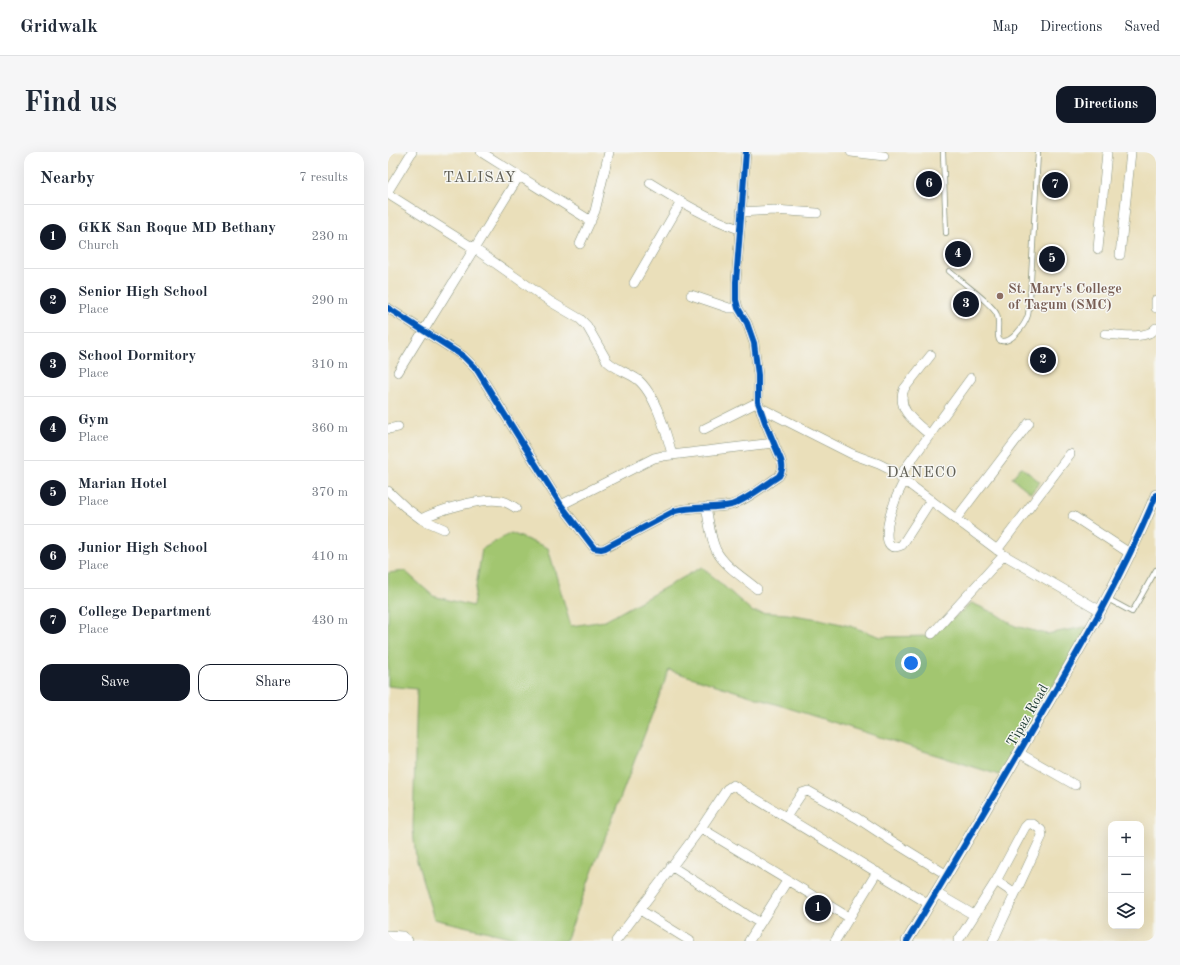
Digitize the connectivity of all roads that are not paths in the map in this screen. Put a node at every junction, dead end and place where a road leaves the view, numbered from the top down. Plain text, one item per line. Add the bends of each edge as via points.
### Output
1 (412, 152) edge
2 (481, 152) edge
3 (610, 152) edge
4 (746, 152) edge
5 (851, 152) edge
6 (943, 152) edge
7 (1038, 152) edge
8 (1107, 152) edge
9 (1130, 152) edge
10 (884, 156) dead end
11 (519, 176) junction
12 (650, 183) dead end
13 (388, 192) edge
14 (681, 202) junction
15 (741, 212) junction
16 (816, 213) dead end
17 (592, 221) junction
18 (739, 229) junction
19 (946, 233) dead end
20 (580, 244) dead end
21 (475, 249) junction
22 (1098, 249) dead end
23 (1120, 255) dead end
24 (949, 271) dead end
25 (634, 283) dead end
26 (691, 295) dead end
27 (1156, 300) edge
28 (388, 308) edge
29 (738, 308) junction
30 (1156, 308) edge
31 (1156, 328) edge
32 (424, 330) junction
33 (1105, 334) dead end
34 (931, 355) dead end
35 (398, 372) dead end
36 (971, 378) dead end
37 (760, 405) junction
38 (1029, 423) dead end
39 (398, 427) dead end
40 (388, 429) edge
41 (704, 429) dead end
42 (930, 435) junction
43 (774, 443) junction
44 (672, 454) junction
45 (1070, 454) dead end
46 (902, 479) junction
47 (388, 491) edge
48 (1156, 495) edge
49 (931, 500) junction
50 (561, 505) junction
51 (706, 507) junction
52 (516, 508) dead end
53 (1073, 516) dead end
54 (421, 519) junction
55 (956, 519) junction
56 (444, 529) dead end
57 (1001, 552) junction
58 (1131, 554) junction
59 (1156, 570) edge
60 (757, 589) dead end
61 (1108, 600) junction
62 (1101, 611) junction
63 (932, 634) dead end
64 (1019, 753) junction
65 (1075, 785) dead end
66 (786, 816) junction
67 (701, 828) junction
68 (671, 866) junction
69 (877, 872) junction
70 (947, 875) junction
71 (787, 881) junction
72 (996, 881) junction
73 (936, 893) junction
74 (1015, 894) junction
75 (929, 904) junction
76 (640, 910) junction
77 (974, 915) junction
78 (850, 918) junction
79 (760, 923) junction
80 (388, 936) edge
81 (407, 941) edge
82 (616, 941) edge
83 (690, 941) edge
84 (749, 941) edge
85 (835, 941) edge
86 (906, 941) edge
87 (958, 941) edge
88 (993, 941) edge

1 - 13 street
2 - 11 street
3 - 17 street
4 - 15 street
5 - 10 street
6 - 19 lane
7 - 24 lane via 1028,314 1011,338 1006,342 999,340 995,309
8 - 22 street
9 - 23 street
11 - 17 street
11 - 21 street
12 - 14 street
13 - 21 street
14 - 18 street
14 - 25 street
15 - 16 street via 774,210
15 - 18 street
17 - 20 street
18 - 29 street via 736,282
21 - 32 street
21 - 44 street via 587,326 607,361 636,378 647,390 665,428
26 - 29 street via 729,308
27 - 30 street
28 - 32 street
29 - 37 street via 754,343
31 - 33 street via 1154,332 1142,335
32 - 35 street
32 - 50 street via 463,356 477,370
34 - 42 street via 901,395 901,403 908,416
36 - 42 street
37 - 41 street
37 - 43 street
37 - 46 street via 852,454 879,464
38 - 55 street
39 - 40 street
42 - 46 street
43 - 44 street
43 - 51 street via 783,466 779,476 739,502
44 - 50 street via 654,458
45 - 57 street
46 - 49 street
46 - 49 street via 893,504 887,535 887,542 892,548 902,545
47 - 54 street
48 - 58 street, Tipaz Road
49 - 55 street
50 - 51 street via 597,550 675,511
51 - 60 street via 717,551 724,561
52 - 54 street via 503,501 487,501 439,511
53 - 58 street
54 - 56 street
55 - 57 street
57 - 62 street
57 - 63 street
58 - 61 street, Tipaz Road
59 - 61 lane via 1132,612
61 - 62 street, Tipaz Road
62 - 64 street, Tipaz Road
64 - 65 street
64 - 70 street, Tipaz Road
66 - 67 street via 733,785
66 - 69 street
66 - 70 street via 802,793 808,791 857,818
67 - 68 street
67 - 71 street
68 - 76 street
68 - 79 street
69 - 75 street
69 - 78 street
70 - 73 street, Tipaz Road
71 - 78 street
71 - 79 street
72 - 74 street
72 - 74 street via 1028,824 1041,830 1042,836
72 - 77 street
73 - 75 street, Tipaz Road
73 - 77 street
74 - 88 street
75 - 86 street, Tipaz Road
76 - 82 street
76 - 83 street
77 - 87 street
78 - 85 street
79 - 84 street
80 - 81 street via 402,937

